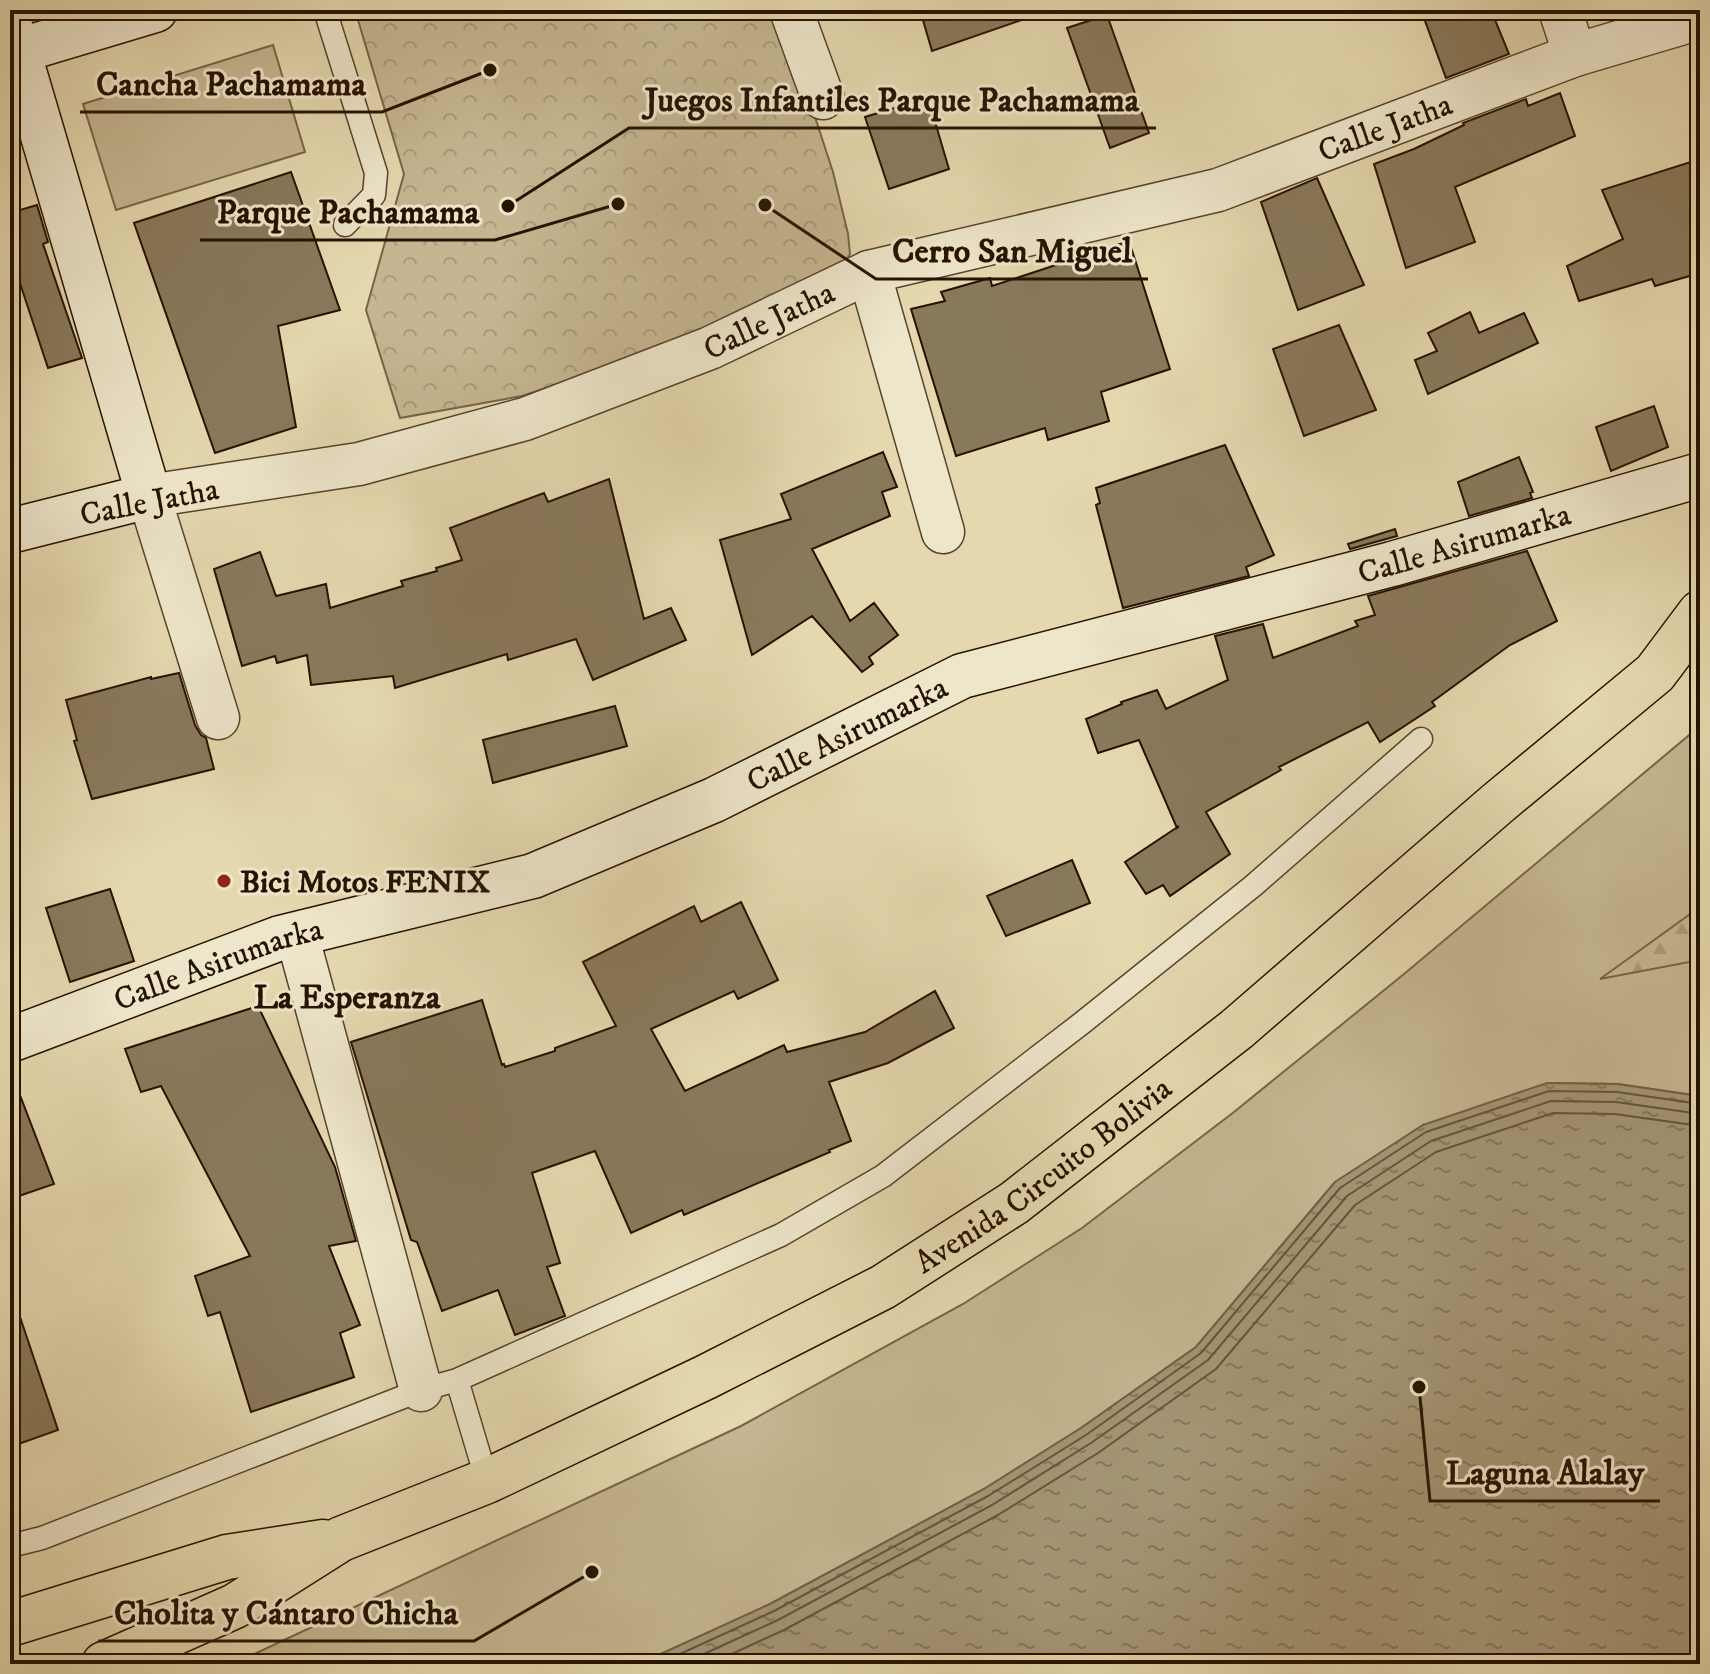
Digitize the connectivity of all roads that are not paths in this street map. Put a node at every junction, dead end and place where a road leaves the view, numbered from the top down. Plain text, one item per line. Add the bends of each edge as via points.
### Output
1 (155, 10) edge
2 (325, 10) edge
3 (791, 10) edge
4 (1560, 10) edge
5 (1700, 18) edge
6 (13, 42) edge
7 (1575, 55) junction
8 (823, 98) dead end
9 (345, 225) dead end
10 (869, 272) junction
11 (1700, 475) edge
12 (149, 496) junction
13 (10, 531) edge
14 (943, 532) dead end
15 (1700, 613) edge
16 (1700, 653) edge
17 (1655, 673) junction
18 (218, 718) dead end
19 (1421, 739) dead end
20 (297, 935) junction
21 (10, 1040) edge
22 (439, 1385) junction
23 (487, 1481) junction
24 (341, 1539) junction
25 (10, 1546) edge
26 (10, 1624) edge
27 (104, 1664) edge

1 - 6 street
2 - 9 lane via 376,173 374,195
3 - 8 street
4 - 7 street
5 - 7 street, Calle Jatha
6 - 12 street
7 - 10 street, Calle Jatha via 1218,190
10 - 12 street, Calle Jatha via 710,348 525,419 359,464
10 - 14 street
11 - 20 street, Calle Asirumarka via 1392,564 962,676 714,800 533,876
12 - 13 street, Calle Jatha
12 - 18 street
15 - 17 highway, Avenida Circuito Bolivia
16 - 17 highway, Avenida Circuito Bolivia
17 - 23 highway, Avenida Circuito Bolivia via 1237,1029 1014,1203 883,1287
19 - 22 lane via 1253,886 883,1176 781,1235
20 - 21 street, Calle Asirumarka
20 - 22 street
22 - 23 lane
22 - 25 lane
23 - 24 highway, Avenida Circuito Bolivia
24 - 26 highway, Avenida Circuito Bolivia via 227,1557
24 - 27 highway, Avenida Circuito Bolivia via 235,1606

